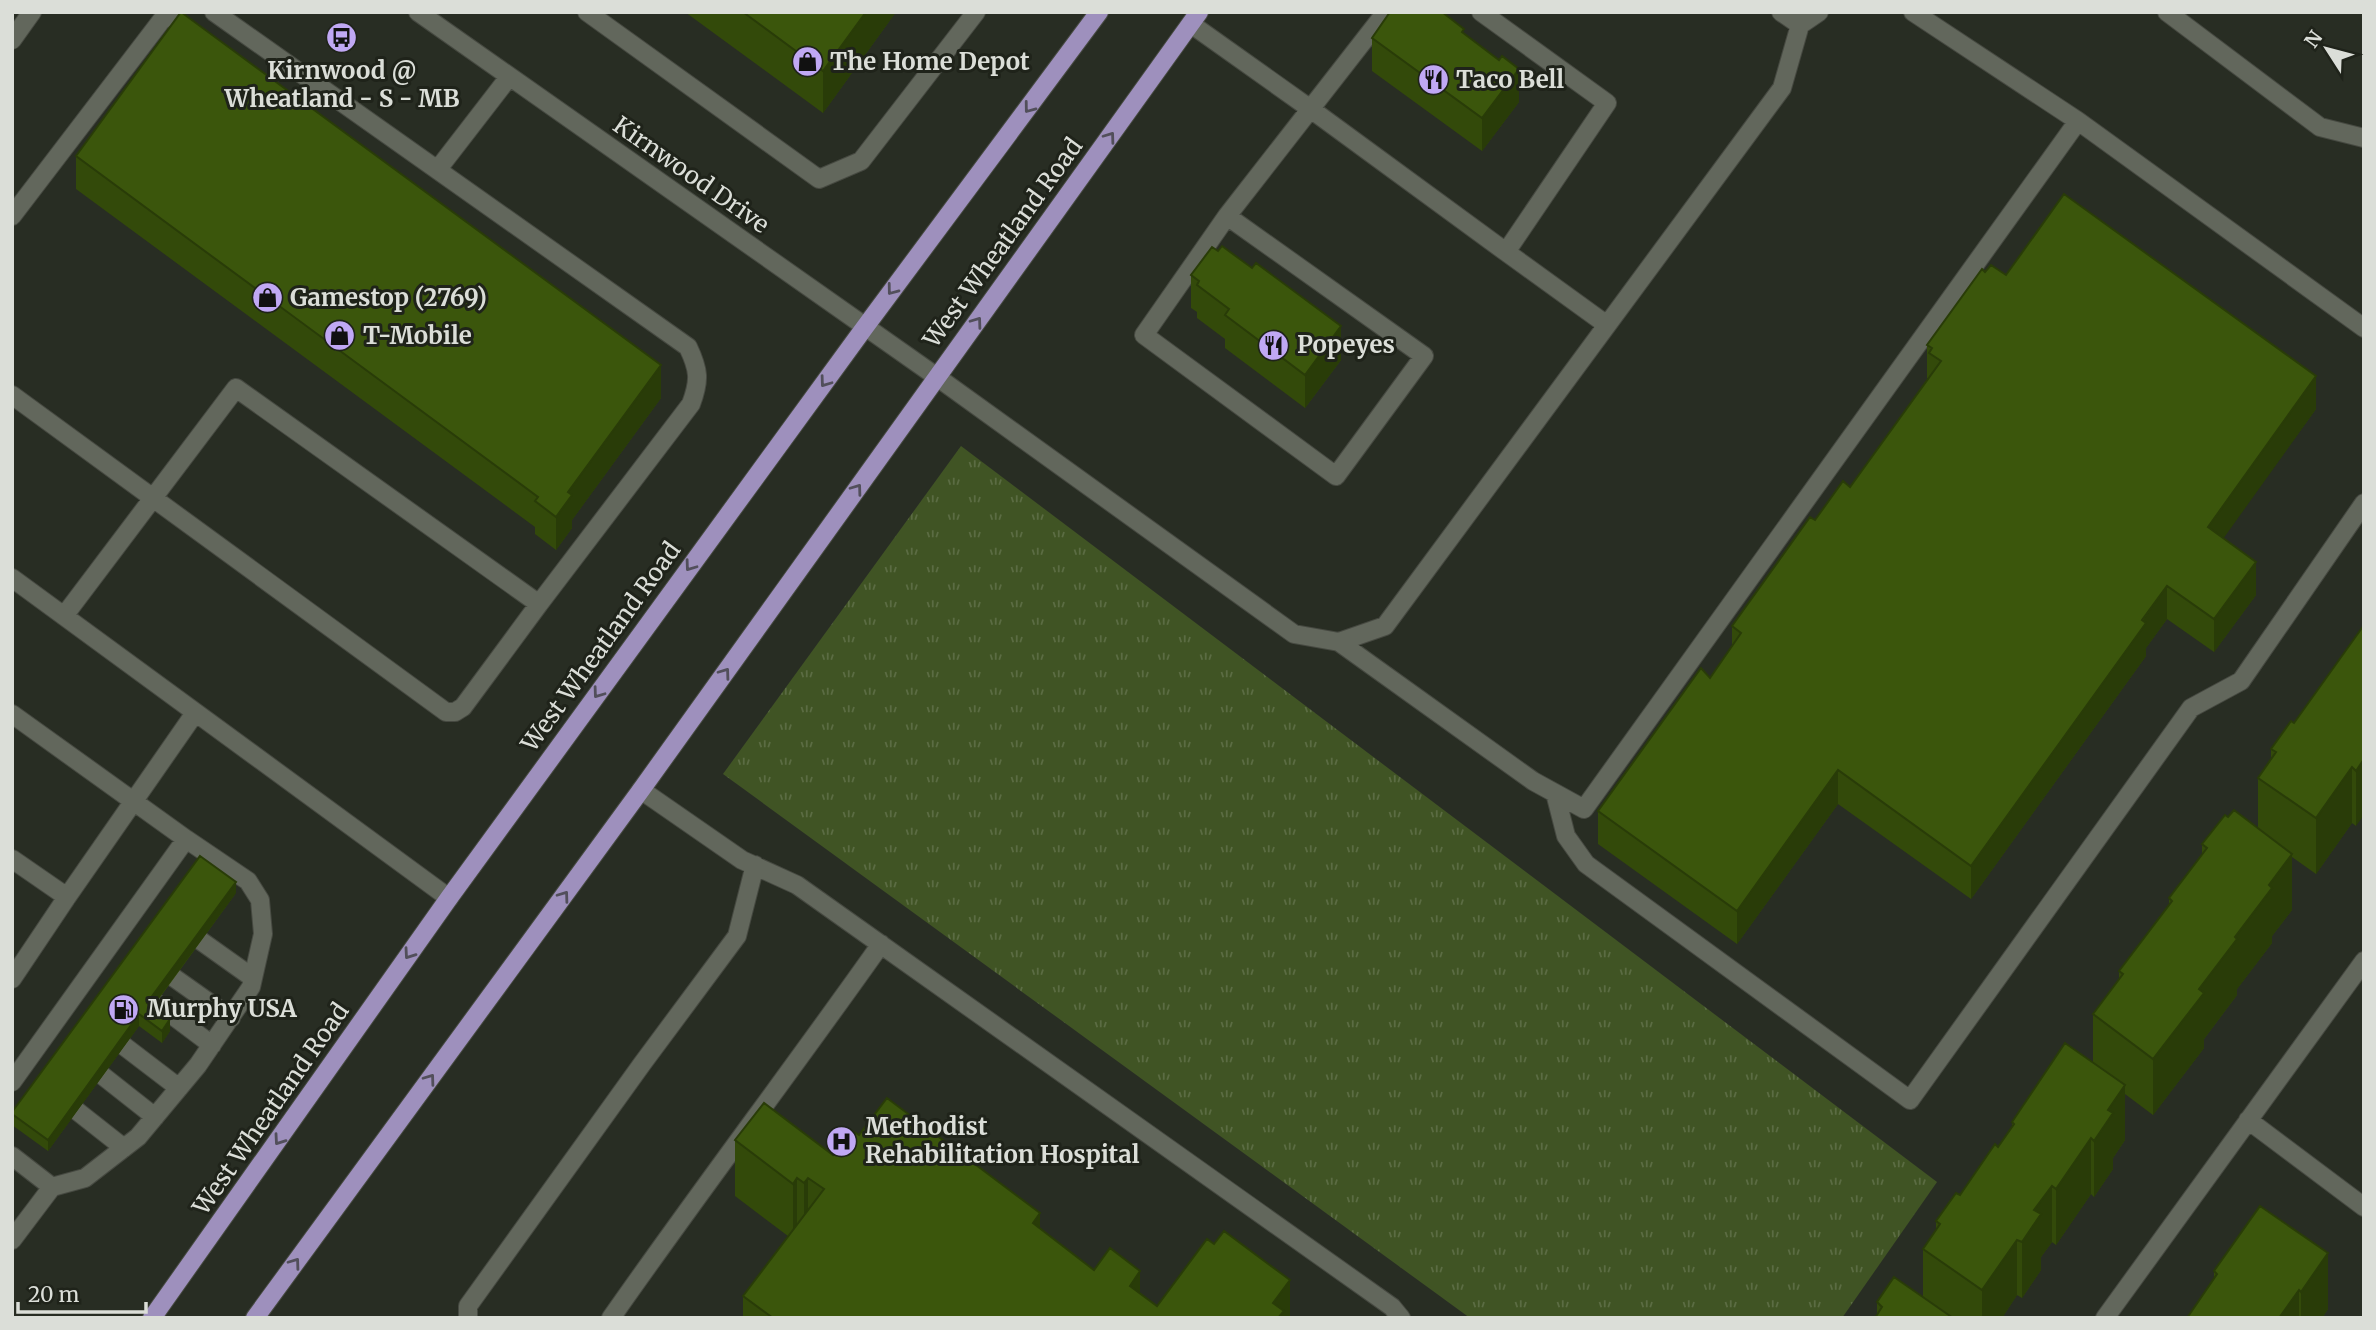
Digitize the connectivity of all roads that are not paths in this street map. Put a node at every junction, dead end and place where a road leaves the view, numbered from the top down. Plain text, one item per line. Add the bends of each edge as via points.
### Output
1 (33, 12) edge
2 (173, 12) edge
3 (215, 12) edge
4 (418, 12) edge
5 (587, 12) edge
6 (976, 12) edge
7 (1386, 12) edge
8 (1481, 12) edge
9 (1781, 12) edge
10 (1819, 12) edge
11 (1913, 12) edge
12 (2167, 12) edge
13 (1097, 13) edge
14 (1195, 18) edge
15 (1800, 25) junction
16 (12, 40) edge
17 (509, 77) junction
18 (1312, 110) junction
19 (2078, 121) junction
20 (2364, 138) edge
21 (438, 169) junction
22 (12, 216) edge
23 (1227, 216) junction
24 (1506, 252) junction
25 (1607, 325) junction
26 (865, 327) junction
27 (2364, 328) edge
28 (937, 377) junction
29 (12, 395) edge
30 (154, 498) junction
31 (2364, 503) edge
32 (12, 578) edge
33 (539, 604) junction
34 (64, 615) junction
35 (1339, 642) junction
36 (195, 713) junction
37 (12, 714) edge
38 (641, 790) junction
39 (1555, 793) junction
40 (134, 801) junction
41 (186, 839) junction
42 (12, 859) edge
43 (755, 866) junction
44 (67, 897) junction
45 (449, 898) junction
46 (201, 941) edge
47 (881, 944) junction
48 (2364, 961) edge
49 (173, 977) edge
50 (253, 978) junction
51 (12, 979) edge
52 (156, 1003) edge
53 (231, 1018) junction
54 (212, 1045) junction
55 (124, 1046) edge
56 (22, 1075) edge
57 (103, 1076) edge
58 (179, 1088) junction
59 (77, 1111) edge
60 (155, 1117) junction
61 (2248, 1120) junction
62 (124, 1148) junction
63 (12, 1156) edge
64 (52, 1187) junction
65 (2364, 1207) edge
66 (12, 1240) edge
67 (152, 1318) edge
68 (255, 1318) edge
69 (467, 1318) edge
70 (611, 1318) edge
71 (1401, 1318) edge
72 (2105, 1318) edge

1 - 16 street
2 - 22 street via 161,21
3 - 21 street
4 - 17 street, Kirnwood Drive
5 - 6 street via 819,179 861,161
7 - 18 street
8 - 24 street via 1607,103
9 - 15 street
10 - 15 street
11 - 19 street
12 - 20 street via 2320,127
13 -> 26 main road, West Wheatland Road
14 - 18 street
28 -> 14 main road, West Wheatland Road
15 - 25 street via 1782,88
17 - 21 street
17 - 26 street, Kirnwood Drive
18 - 23 street
18 - 24 street
19 - 27 street
19 - 39 street via 1584,809
21 - 33 street via 688,347 697,365 698,385 691,404
23 - 23 street via 1424,356 1336,476 1144,335
24 - 25 street
25 - 35 street via 1385,626
26 - 28 street, Kirnwood Drive
26 -> 45 main road, West Wheatland Road
28 - 35 street, Kirnwood Drive via 1294,634
38 -> 28 main road, West Wheatland Road
29 - 30 street
30 - 33 street via 446,712 463,707
30 - 33 street via 236,388
30 - 34 street
31 - 39 street via 2241,681 2192,708 1910,1100 1586,864 1566,836
32 - 34 street
34 - 36 street
35 - 39 street
36 - 40 street
36 - 45 street
37 - 40 street
38 - 43 street
68 -> 38 main road, West Wheatland Road
40 - 41 street
40 - 44 street
41 - 50 street via 248,881 260,900 263,934
41 - 56 street via 150,902
42 - 44 street
43 - 47 street via 797,885
43 - 69 street via 737,936 468,1306
44 - 51 street
45 -> 67 main road, West Wheatland Road
46 - 50 street
47 - 70 street
47 - 71 street via 1392,1307
48 - 61 street
49 - 53 street
50 - 53 street
52 - 54 street
53 - 54 street
54 - 58 street
55 - 58 street
57 - 60 street
58 - 60 street
59 - 62 street
60 - 62 street
61 - 65 street
61 - 72 street
62 - 64 street via 85,1178
63 - 64 street
64 - 66 street

